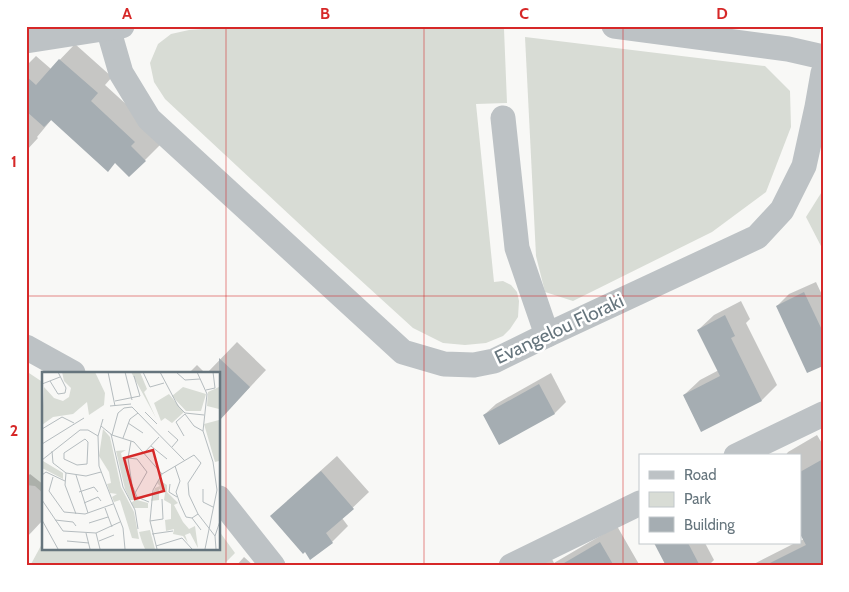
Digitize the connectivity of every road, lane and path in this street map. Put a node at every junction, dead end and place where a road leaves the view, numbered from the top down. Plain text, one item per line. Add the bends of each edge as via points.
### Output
1 (614, 26) edge
2 (115, 27) edge
3 (26, 41) edge
4 (823, 57) edge
5 (823, 73) edge
6 (504, 118) dead end
7 (547, 335) junction
8 (26, 347) edge
9 (71, 372) edge
10 (823, 414) edge
11 (740, 454) edge
12 (220, 499) edge
13 (639, 503) edge
14 (273, 566) edge
15 (511, 566) edge

1 - 4 street via 788,49
2 - 3 street
2 - 7 street, Evangelou Floraki via 121,73 149,119 403,352 444,364 474,365 494,361
5 - 7 street, Evangelou Floraki via 804,166 782,210 757,237
6 - 7 street via 517,248
8 - 9 street
10 - 11 street
12 - 14 street
13 - 15 street

